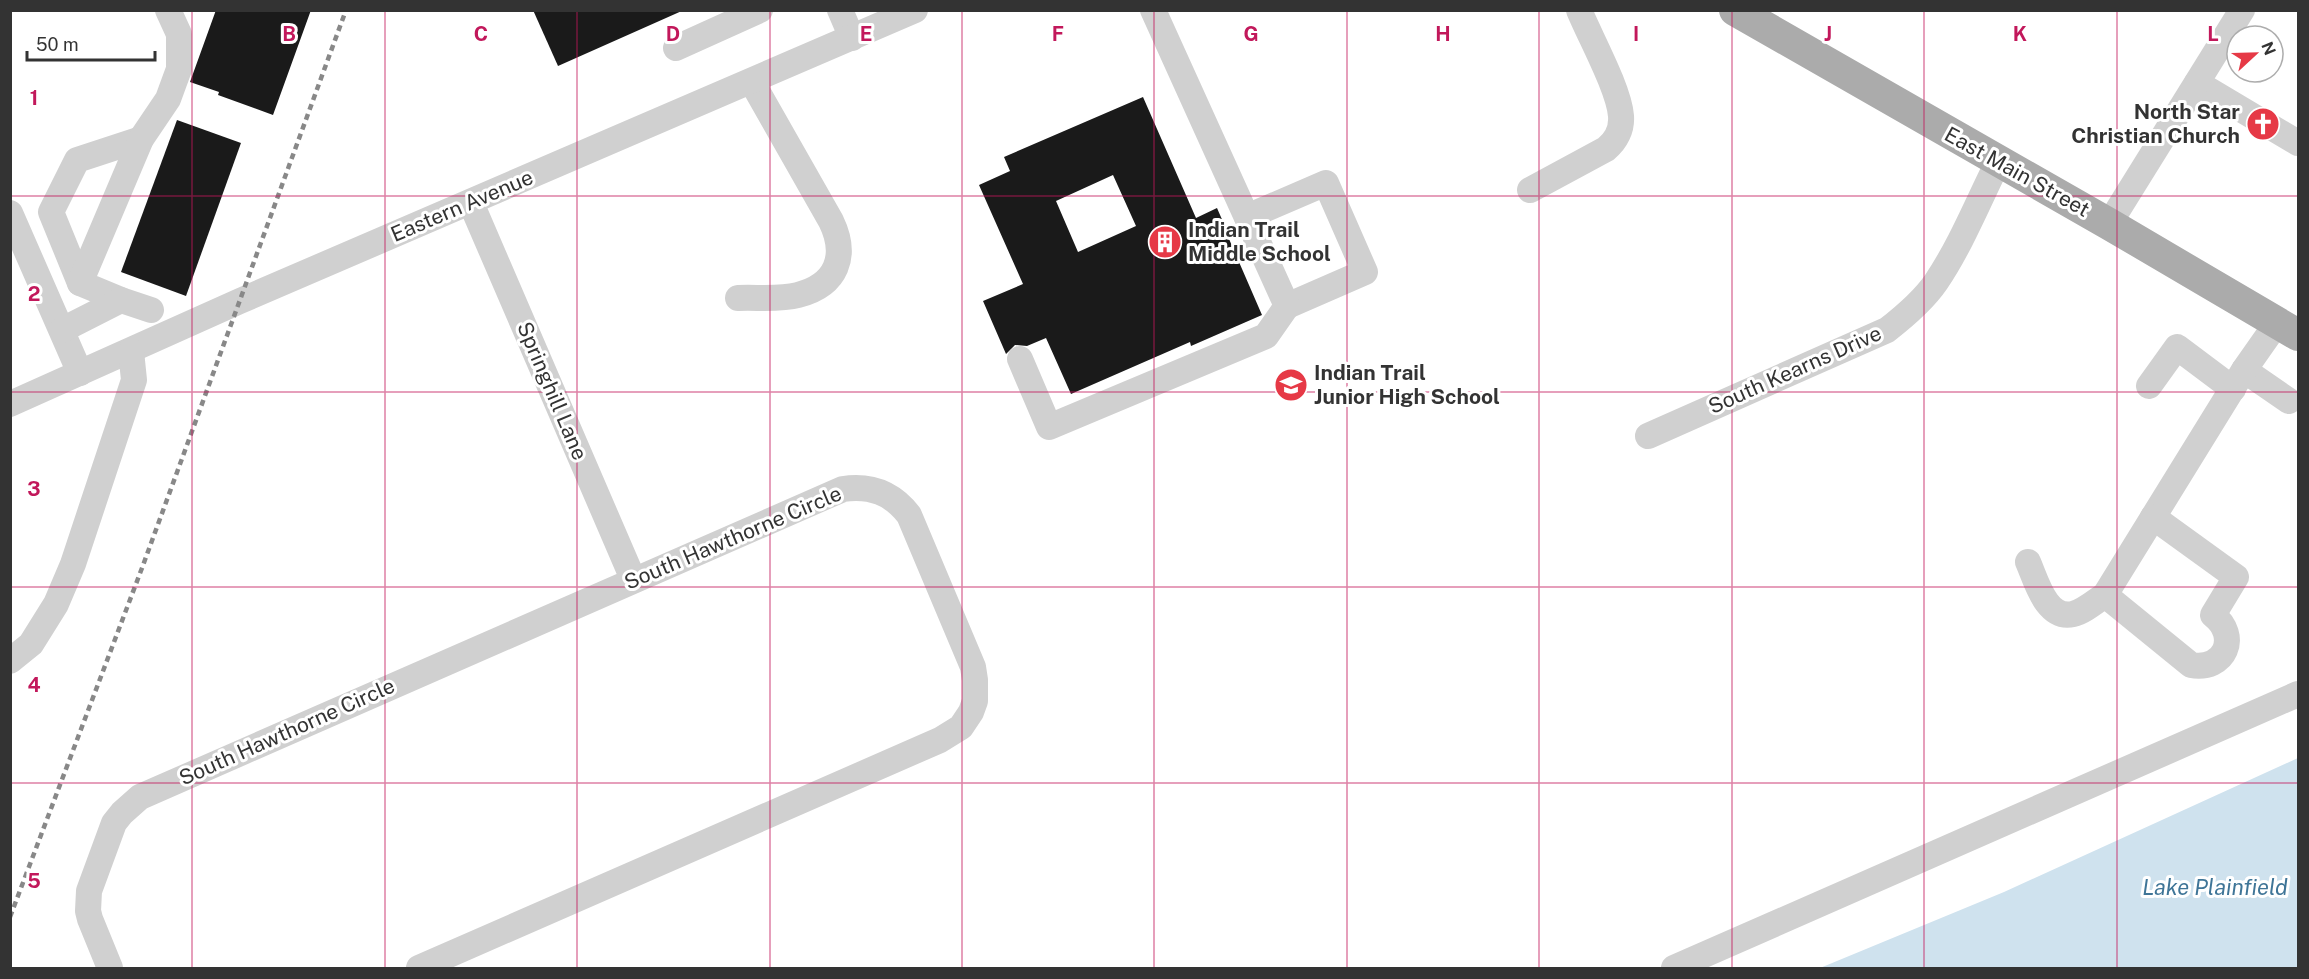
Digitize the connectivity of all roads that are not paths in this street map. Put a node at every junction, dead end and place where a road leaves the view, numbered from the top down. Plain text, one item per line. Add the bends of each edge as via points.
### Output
1 (760, 10) edge
2 (840, 10) edge
3 (915, 10) edge
4 (1153, 10) edge
5 (1579, 10) edge
6 (1735, 10) edge
7 (2242, 10) edge
8 (176, 17) edge
9 (852, 38) junction
10 (675, 48) dead end
11 (753, 82) junction
12 (2196, 83) junction
13 (141, 139) junction
14 (2298, 143) edge
15 (1998, 162) junction
16 (1530, 190) dead end
17 (471, 202) junction
18 (10, 213) edge
19 (1246, 218) junction
20 (2109, 224) junction
21 (80, 283) junction
22 (738, 297) dead end
23 (121, 300) junction
24 (1287, 306) junction
25 (151, 310) dead end
26 (2288, 329) edge
27 (62, 330) junction
28 (130, 351) junction
29 (1020, 359) dead end
30 (80, 373) junction
31 (2239, 380) junction
32 (2149, 386) dead end
33 (2289, 400) dead end
34 (10, 404) edge
35 (1648, 436) dead end
36 (2153, 517) junction
37 (2028, 562) dead end
38 (633, 579) junction
39 (2105, 595) junction
40 (10, 661) edge
41 (2298, 694) edge
42 (110, 969) edge
43 (419, 969) edge
44 (1674, 969) edge

1 - 10 street
2 - 9 street
3 - 9 street, Eastern Avenue
4 - 19 street
5 - 16 street via 1617,98 1619,131 1606,149
6 - 15 main road, East Main Street
7 - 12 street
8 - 13 street via 178,69 168,99
9 - 11 street, Eastern Avenue
11 - 17 street, Eastern Avenue
11 - 22 street via 831,221 840,249 832,275 819,287 797,296
12 - 14 street
12 - 20 street
13 - 21 street
13 - 21 street via 77,160 51,212
15 - 20 main road, East Main Street
15 - 35 street, South Kearns Drive via 1936,282 1920,302 1887,330
17 - 28 street, Eastern Avenue
17 - 38 street, Springhill Lane
18 - 27 street
19 - 24 street
19 - 24 street via 1326,183 1365,272
20 - 26 main road, East Main Street
21 - 23 street
23 - 25 street
23 - 27 street
24 - 29 street via 1266,336 1049,427
26 - 31 street
27 - 30 street
28 - 30 street, Eastern Avenue
28 - 40 street via 134,380 73,564 56,604 31,644
30 - 34 street, Eastern Avenue
31 - 32 street via 2178,347
31 - 33 street
31 - 36 street
36 - 39 street
36 - 39 street via 2236,577 2213,615 2225,628 2223,654 2208,665 2190,664
37 - 39 street via 2049,607 2062,614 2074,614
38 - 42 street, South Hawthorne Circle via 140,797 114,823 89,891 90,919
38 - 43 street, South Hawthorne Circle via 843,489 867,488 885,493 909,515 973,668 975,700 961,727 940,740
41 - 44 street

